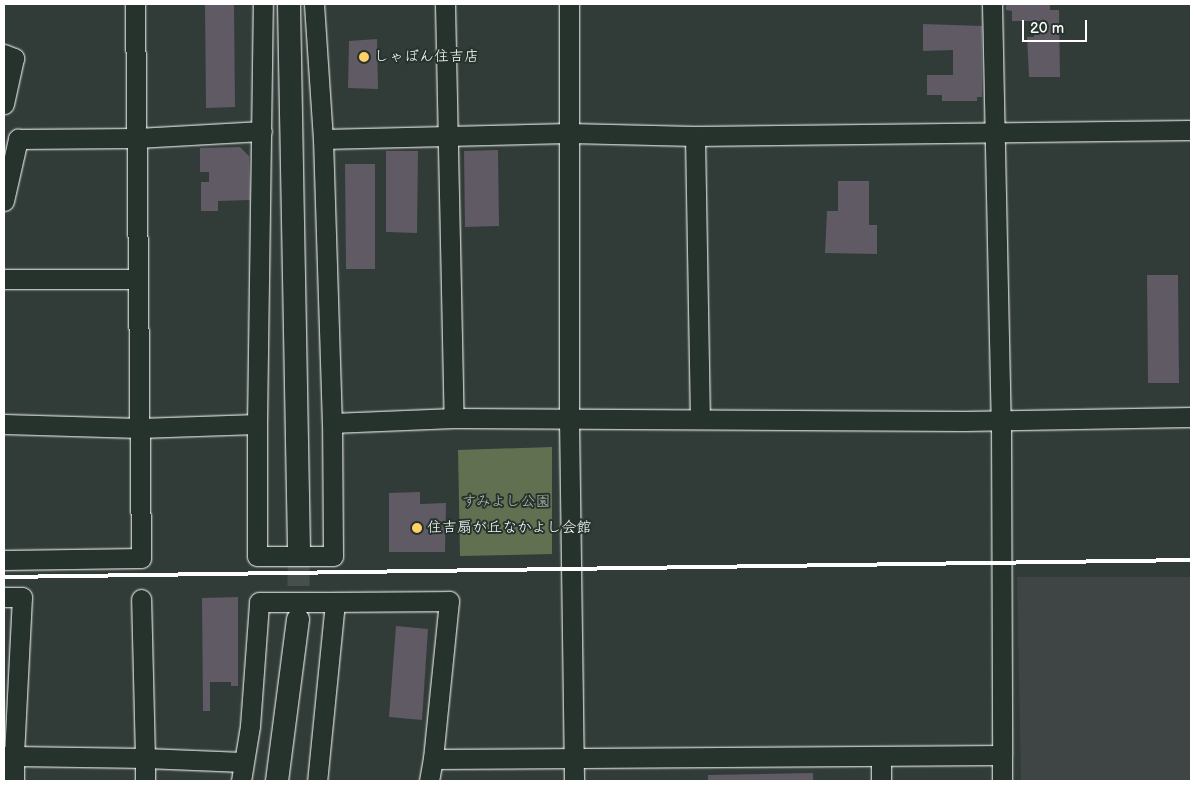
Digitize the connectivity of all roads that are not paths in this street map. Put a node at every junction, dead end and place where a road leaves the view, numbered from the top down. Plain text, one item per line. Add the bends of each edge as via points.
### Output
1 (135, 4) edge
2 (264, 4) edge
3 (290, 4) edge
4 (314, 4) edge
5 (445, 4) edge
6 (569, 4) edge
7 (992, 4) edge
8 (4, 54) edge
9 (4, 104) edge
10 (1191, 130) edge
11 (262, 131) junction
12 (569, 133) junction
13 (993, 133) junction
14 (448, 135) junction
15 (695, 136) junction
16 (11, 138) edge
17 (137, 138) junction
18 (323, 139) junction
19 (4, 201) edge
20 (4, 279) edge
21 (138, 279) junction
22 (1191, 417) edge
23 (454, 418) junction
24 (700, 418) junction
25 (569, 420) junction
26 (1001, 420) junction
27 (332, 423) junction
28 (4, 424) edge
29 (256, 424) junction
30 (139, 428) junction
31 (299, 549) tunnel mouth
32 (4, 560) edge
33 (4, 597) edge
34 (141, 599) dead end
35 (335, 602) junction
36 (298, 619) tunnel mouth
37 (1002, 755) junction
38 (9, 756) edge
39 (881, 757) junction
40 (145, 758) junction
41 (433, 759) junction
42 (574, 760) junction
43 (243, 762) junction
44 (14, 781) edge
45 (145, 781) edge
46 (241, 781) edge
47 (277, 781) edge
48 (317, 781) edge
49 (429, 781) edge
50 (574, 781) edge
51 (881, 781) edge
52 (1002, 781) edge

1 - 17 street
2 - 11 street
3 - 31 street
4 - 18 street
5 - 14 street
6 - 12 street
7 - 13 street
8 - 9 street via 14,58
10 - 13 street
11 - 17 street
11 - 29 street
12 - 14 street
12 - 15 street
12 - 25 street
13 - 15 street
13 - 26 street
14 - 18 street
14 - 23 street
15 - 24 street
16 - 17 street
16 - 19 street
17 - 21 street
18 - 27 street
20 - 21 street
21 - 30 street
22 - 26 street
23 - 25 street
23 - 27 street
24 - 25 street
24 - 26 street
25 - 42 street
26 - 37 street
27 - 29 street via 333,556 257,556
28 - 30 street
29 - 30 street
30 - 32 street via 140,558
33 - 38 street via 22,598
34 - 40 street
35 - 41 street via 449,601
35 - 43 street via 259,602 250,726
35 - 48 street
36 - 47 street
37 - 39 street
37 - 52 street
38 - 40 street
38 - 44 street
39 - 42 street
39 - 51 street
40 - 43 street
40 - 45 street
41 - 42 street
41 - 49 street
42 - 50 street
43 - 46 street

